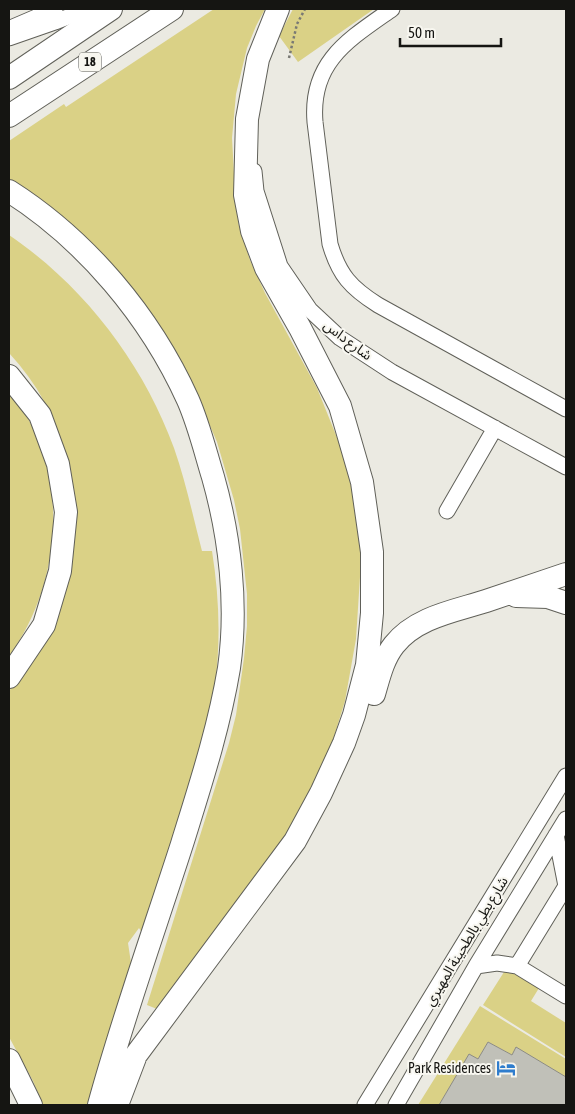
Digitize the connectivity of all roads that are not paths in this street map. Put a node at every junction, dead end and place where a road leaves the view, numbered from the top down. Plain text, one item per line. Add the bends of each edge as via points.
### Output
1 (55, 9) edge
2 (88, 9) edge
3 (111, 9) edge
4 (144, 9) edge
5 (172, 9) edge
6 (278, 9) edge
7 (392, 9) edge
8 (9, 29) edge
9 (9, 38) edge
10 (70, 75) junction
11 (9, 78) edge
12 (9, 116) edge
13 (247, 119) junction
14 (9, 191) edge
15 (9, 376) edge
16 (566, 409) edge
17 (495, 428) junction
18 (566, 467) edge
19 (447, 511) dead end
20 (566, 574) edge
21 (498, 597) junction
22 (566, 603) edge
23 (9, 677) edge
24 (566, 776) edge
25 (566, 818) edge
26 (561, 838) edge
27 (566, 886) edge
28 (250, 902) junction
29 (476, 966) junction
30 (517, 966) junction
31 (566, 996) edge
32 (9, 1060) edge
33 (31, 1105) edge
34 (99, 1105) edge
35 (117, 1105) edge
36 (365, 1105) edge
37 (396, 1105) edge

1 - 8 street
2 - 9 street
3 - 11 highway, 18
4 - 10 highway via 99,41
5 - 10 highway, 18
6 - 13 highway via 258,59
7 - 16 street via 336,52 318,85 315,122 330,244 335,260 352,287 378,306
10 - 12 highway, 18
13 - 17 street, شارع داس via 256,191 273,245 280,266 310,310 340,338 392,372
13 - 28 highway via 245,195 252,231 266,268 340,406 362,482 372,552 372,613 367,665 354,715 321,793 295,841
14 - 34 highway via 67,236 104,272 148,327 188,400 198,427 219,498 230,561 232,637 218,719 200,787
15 - 23 highway via 40,415 58,464 66,512 60,571 44,624
17 - 18 street, شارع داس
17 - 19 street
20 - 21 highway
21 - 22 highway via 538,596
21 - 28 highway via 426,621 407,632 394,645 380,671 361,735 329,803 290,864
24 - 36 street, شارع بطي بالطحينة المهيري
25 - 26 street, شارع بطي بالطحينة المهيري
26 - 27 street
26 - 29 street, شارع بطي بالطحينة المهيري
27 - 30 street
28 - 35 highway via 136,1055
29 - 30 street via 496,963
29 - 37 street, شارع بطي بالطحينة المهيري
30 - 31 street
32 - 33 highway

